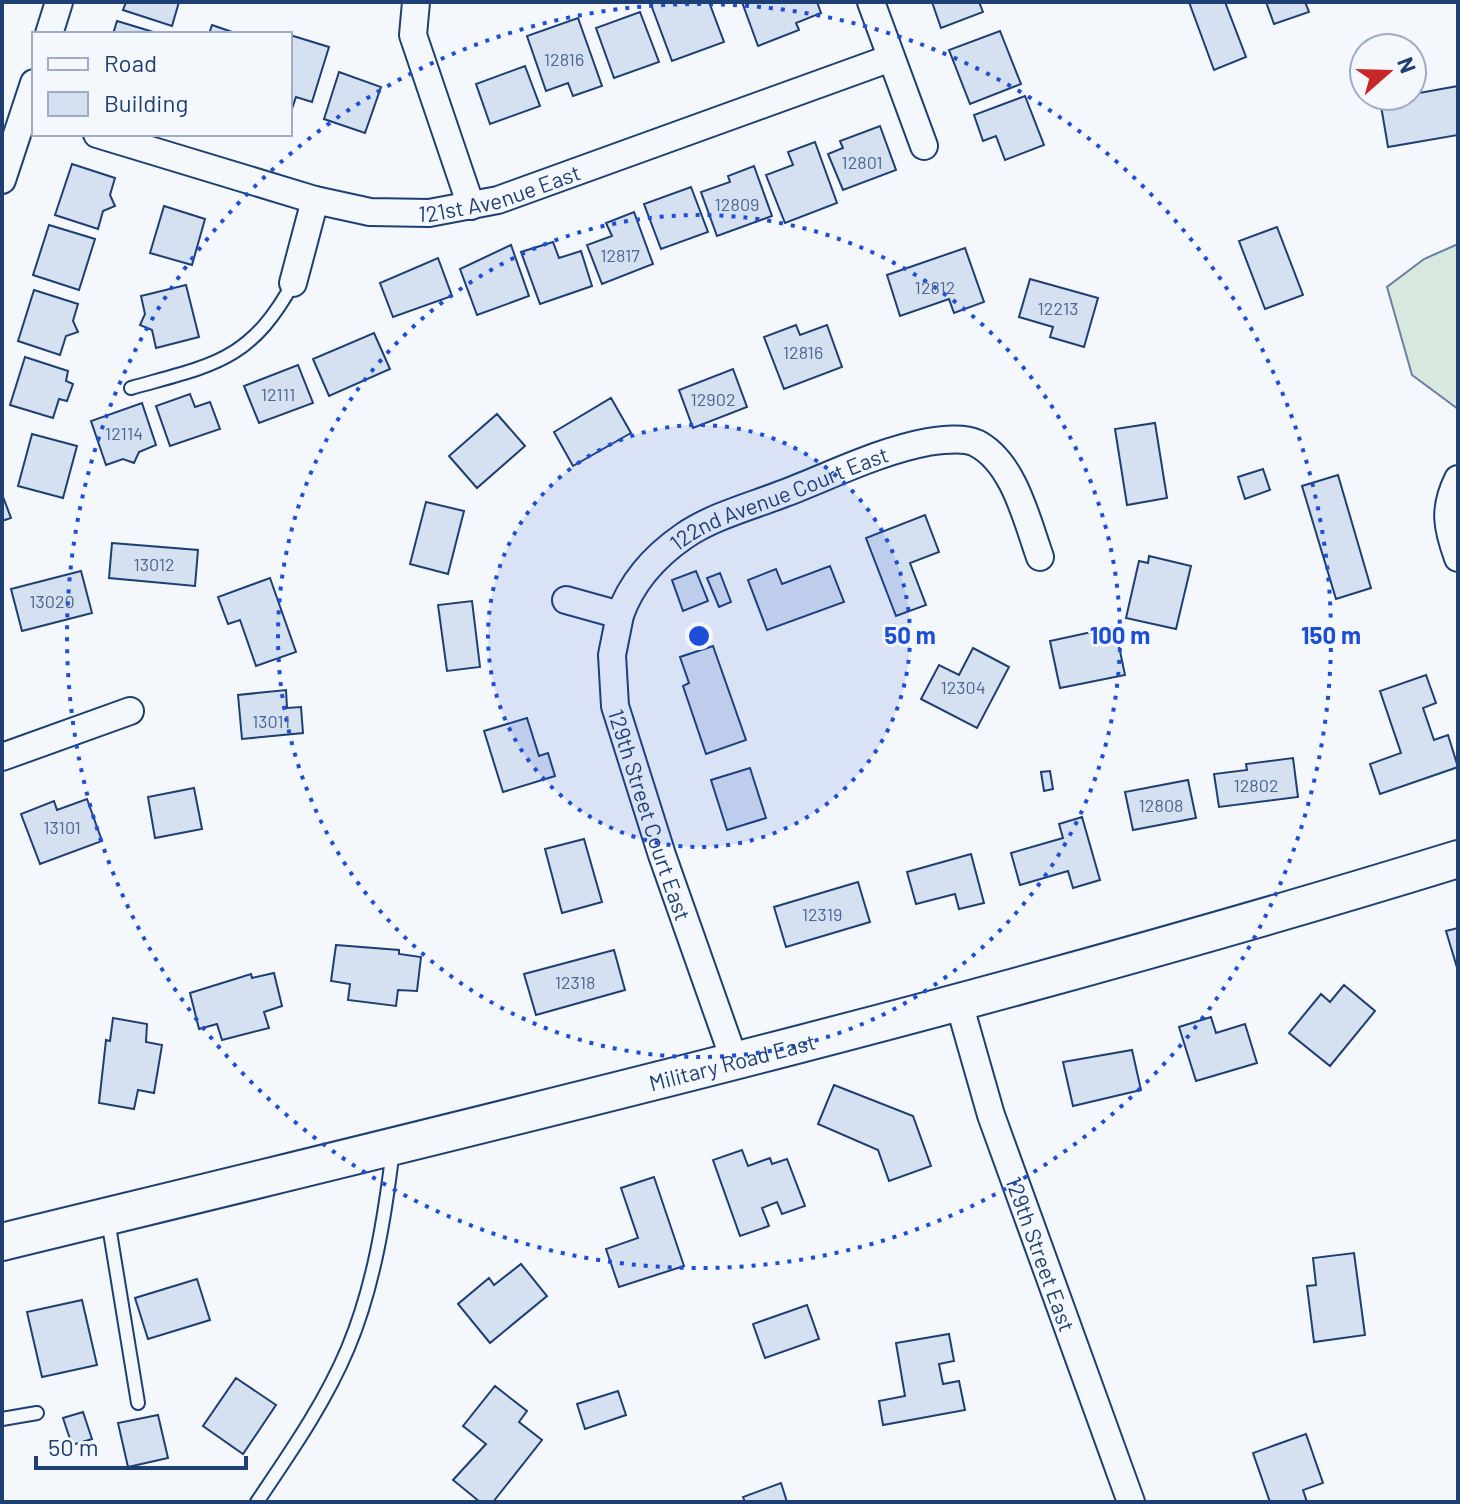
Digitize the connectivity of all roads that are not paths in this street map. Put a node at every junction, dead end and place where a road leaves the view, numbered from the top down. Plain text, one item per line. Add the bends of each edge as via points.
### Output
1 (59, 2) edge
2 (416, 2) edge
3 (871, 2) edge
4 (50, 32) edge
5 (891, 58) junction
6 (29, 114) edge
7 (104, 136) edge
8 (924, 146) dead end
9 (2, 180) edge
10 (315, 200) junction
11 (471, 206) junction
12 (293, 283) joint
13 (131, 388) dead end
14 (1458, 479) edge
15 (1040, 557) dead end
16 (1458, 558) edge
17 (566, 600) dead end
18 (620, 615) junction
19 (130, 711) dead end
20 (2, 757) edge
21 (1458, 859) edge
22 (959, 1003) junction
23 (735, 1062) junction
24 (393, 1146) junction
25 (107, 1217) junction
26 (2, 1242) edge
27 (138, 1403) dead end
28 (37, 1413) dead end
29 (2, 1419) edge
30 (257, 1502) edge
31 (1131, 1502) edge

1 - 4 street
2 - 11 street via 413,35
3 - 5 street
5 - 8 street
5 - 11 street, 121st Avenue East
6 - 9 street
7 - 10 street, 121st Avenue East
10 - 11 street, 121st Avenue East via 370,212 429,213
10 - 12 street
12 - 13 lane via 275,316 239,351
14 - 16 street via 1446,507
15 - 18 street, 122nd Avenue Court East via 1016,491 995,457 974,442 949,439 826,477 688,533 644,571
17 - 18 street
18 - 23 street, 129th Street Court East via 612,655 615,706
19 - 20 street
21 - 22 main road, Military Road East via 1235,928
22 - 23 main road, Military Road East
22 - 31 street, 129th Street East via 991,1115
23 - 24 main road, Military Road East
24 - 25 main road, Military Road East
24 - 30 lane via 377,1253 348,1347 301,1437
25 - 26 main road, Military Road East
25 - 27 lane
28 - 29 lane

